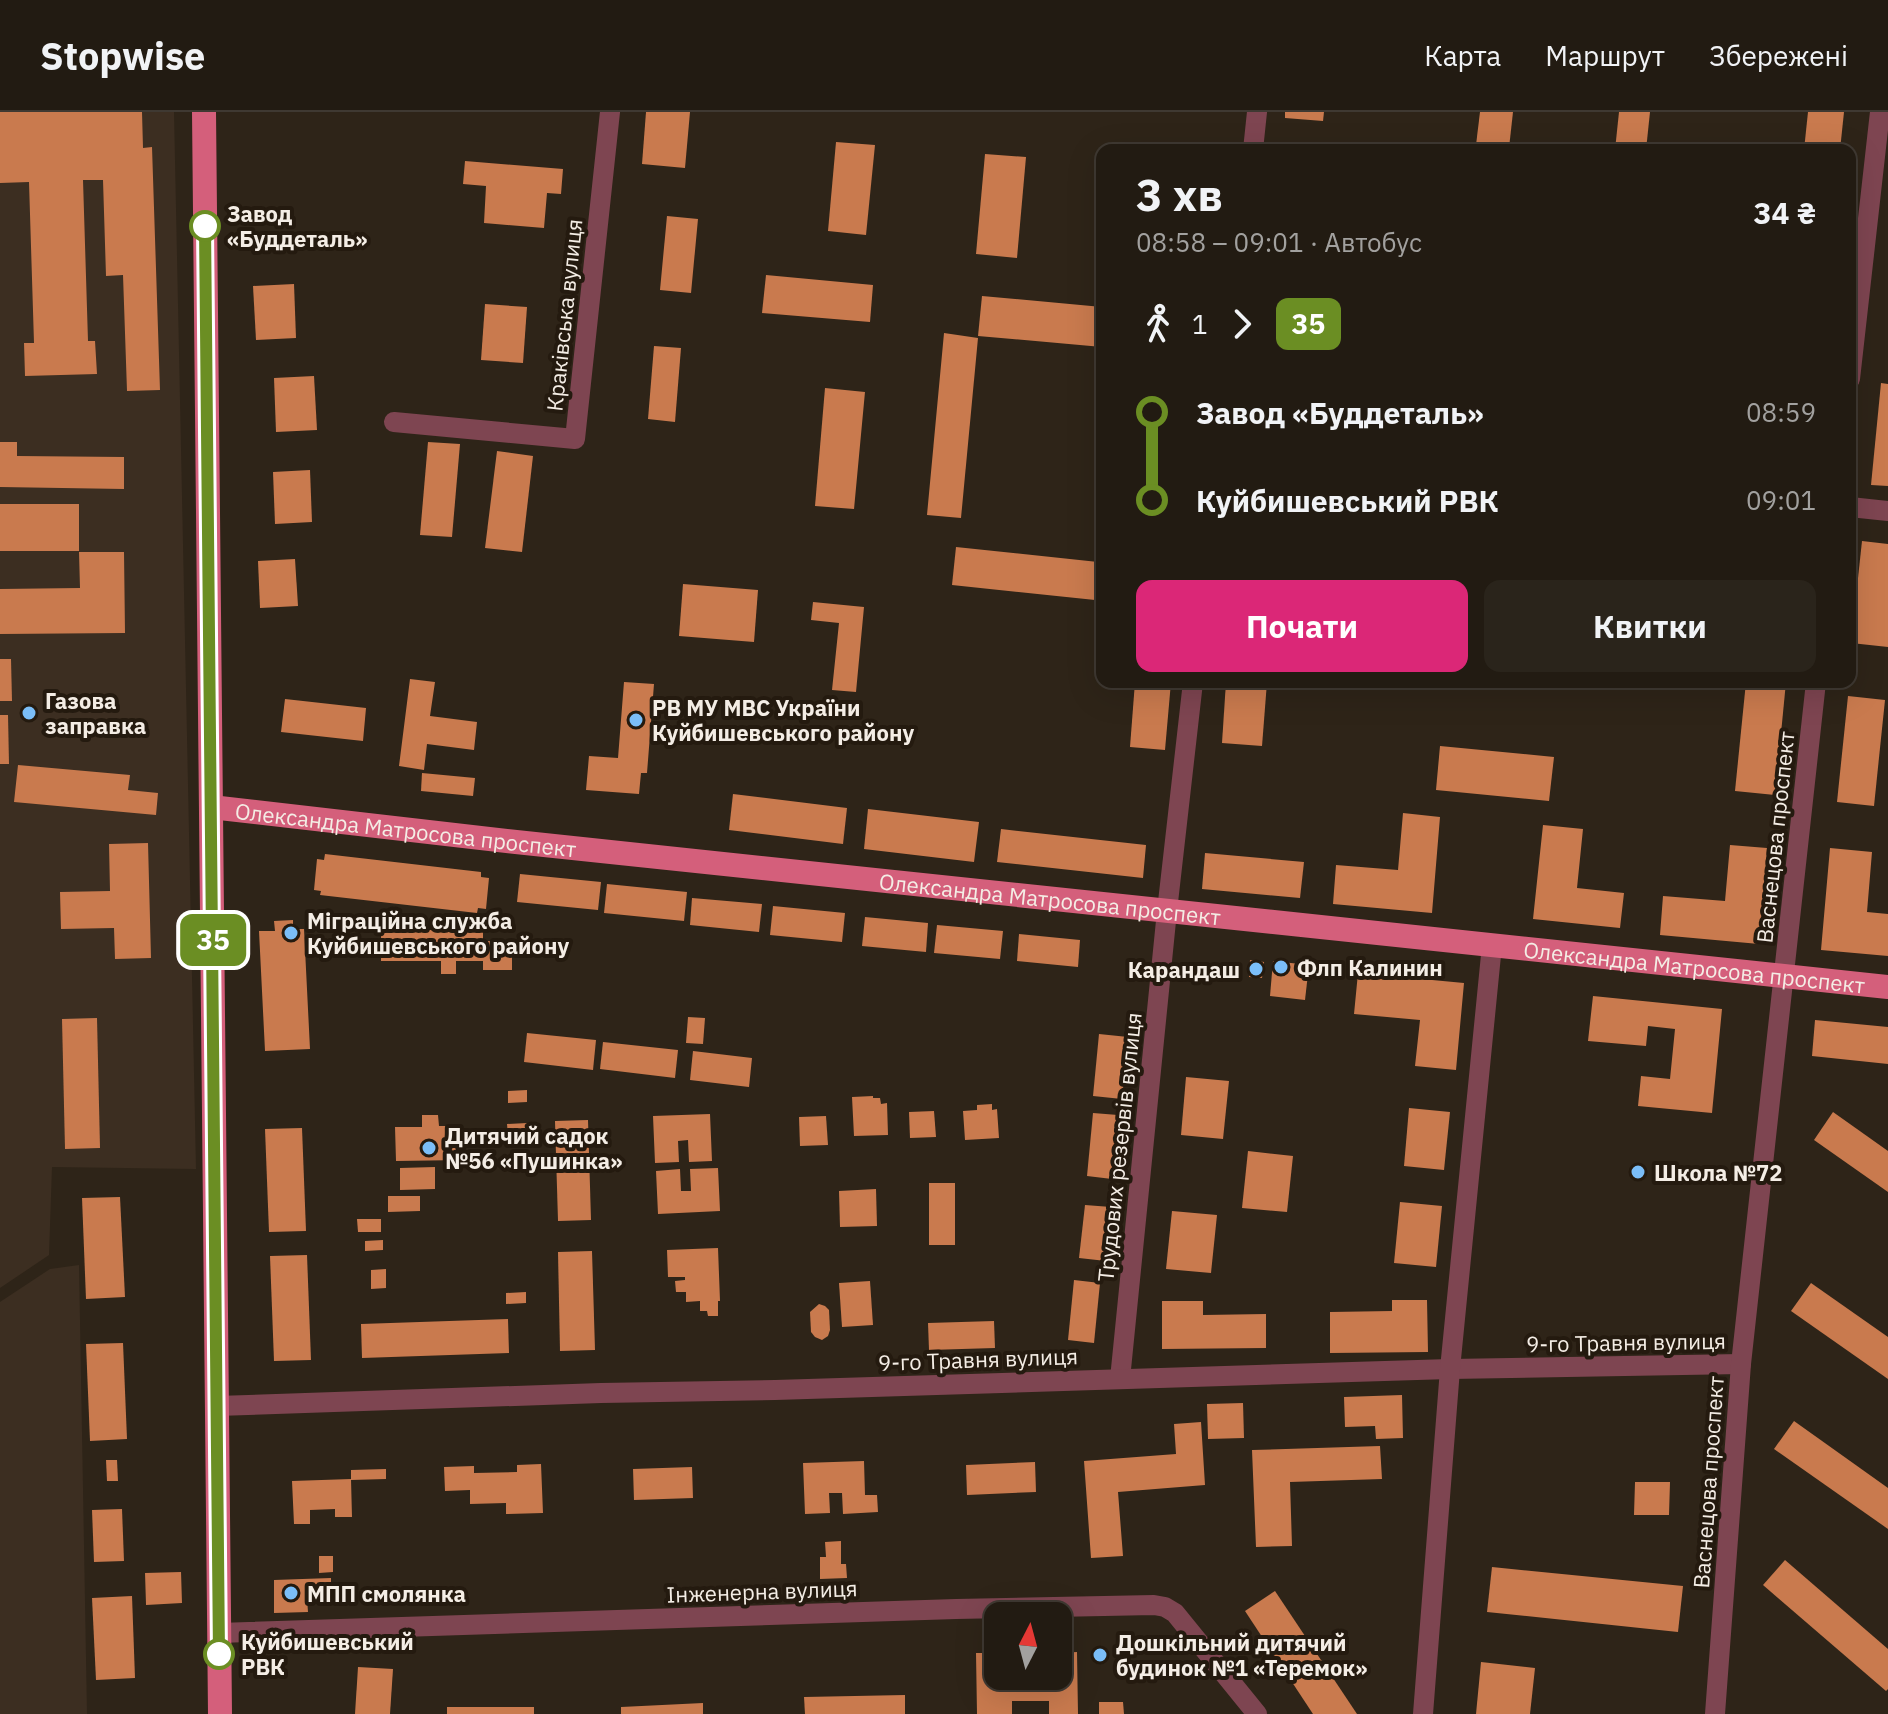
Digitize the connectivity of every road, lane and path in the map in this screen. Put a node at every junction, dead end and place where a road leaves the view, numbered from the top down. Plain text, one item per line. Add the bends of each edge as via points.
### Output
1 (204, 112) edge
2 (610, 112) edge
3 (1257, 112) edge
4 (1880, 112) edge
5 (1254, 144) edge
6 (1856, 326) edge
7 (394, 422) dead end
8 (1856, 508) edge
9 (1888, 511) edge
10 (1192, 688) edge
11 (1815, 688) edge
12 (211, 807) junction
13 (1167, 911) junction
14 (1492, 945) junction
15 (1784, 976) junction
16 (1888, 987) edge
17 (1741, 1364) junction
18 (1450, 1369) junction
19 (1120, 1379) junction
20 (217, 1406) junction
21 (219, 1633) junction
22 (220, 1714) edge
23 (1257, 1714) edge
24 (1423, 1714) edge
25 (1715, 1714) edge

1 - 12 main road
2 - 7 street, Краківська вулиця via 575,439
3 - 5 street
4 - 6 street
8 - 9 street
10 - 13 street, Трудових резервів вулиця
11 - 15 street, Васнецова проспект
12 - 13 main road, Олександра Матросова проспект
12 - 20 main road
13 - 14 main road, Олександра Матросова проспект
13 - 19 street, Трудових резервів вулиця
14 - 15 main road, Олександра Матросова проспект
14 - 18 street
15 - 16 main road, Олександра Матросова проспект
15 - 17 street, Васнецова проспект
17 - 18 street, 9-го Травня вулиця
17 - 25 street, Васнецова проспект
18 - 19 street, 9-го Травня вулиця
18 - 24 street
19 - 20 street, 9-го Травня вулиця
20 - 21 main road
21 - 22 main road
21 - 23 street, Інженерна вулиця via 1154,1605 1175,1613

